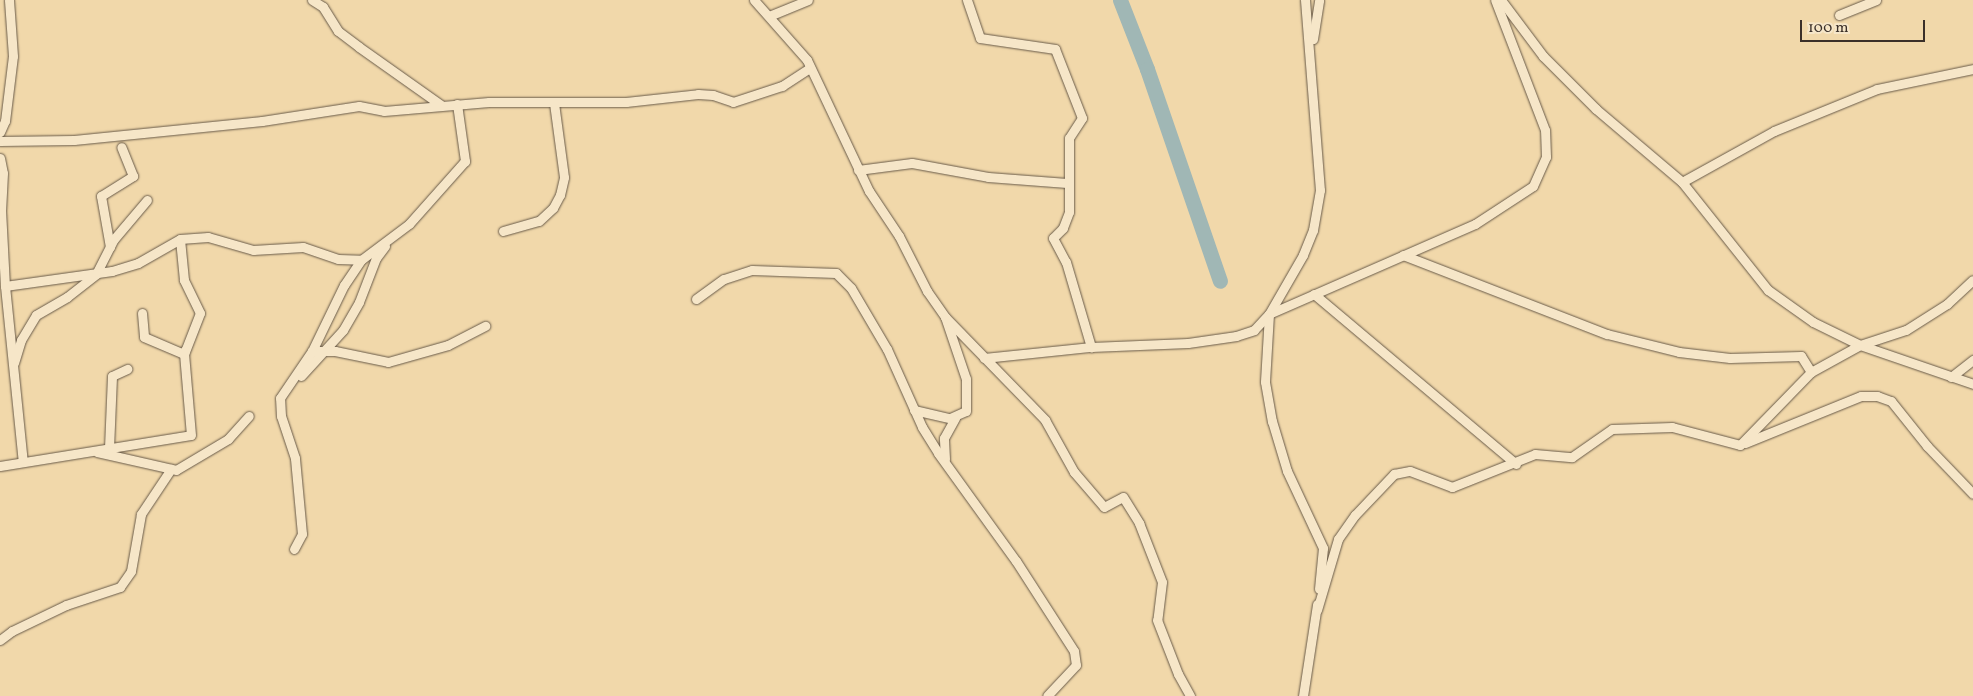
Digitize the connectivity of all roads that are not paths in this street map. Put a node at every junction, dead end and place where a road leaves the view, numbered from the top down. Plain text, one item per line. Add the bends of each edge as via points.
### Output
1 (9, 0) edge
2 (312, 0) edge
3 (754, 0) edge
4 (808, 0) edge
5 (968, 0) edge
6 (1305, 0) edge
7 (1319, 0) edge
8 (1495, 0) edge
9 (1501, 0) edge
10 (1876, 0) edge
11 (1839, 15) dead end
12 (769, 16) junction
13 (1311, 51) junction
14 (810, 68) junction
15 (1973, 69) edge
16 (554, 103) junction
17 (457, 104) junction
18 (441, 105) junction
19 (0, 132) edge
20 (0, 142) edge
21 (121, 147) dead end
22 (0, 158) edge
23 (858, 170) junction
24 (1682, 182) junction
25 (1067, 183) junction
26 (147, 200) dead end
27 (502, 231) dead end
28 (391, 238) junction
29 (179, 240) junction
30 (110, 247) junction
31 (1403, 255) junction
32 (361, 260) junction
33 (96, 274) junction
34 (1973, 280) edge
35 (5, 286) junction
36 (1314, 294) junction
37 (696, 300) dead end
38 (142, 313) dead end
39 (1269, 314) junction
40 (945, 317) junction
41 (486, 326) dead end
42 (1860, 346) junction
43 (1090, 347) junction
44 (312, 351) junction
45 (324, 351) junction
46 (184, 354) junction
47 (984, 358) junction
48 (1973, 360) edge
49 (13, 368) junction
50 (127, 369) dead end
51 (1811, 372) junction
52 (1950, 377) junction
53 (1973, 384) edge
54 (289, 387) junction
55 (914, 410) junction
56 (249, 416) dead end
57 (955, 418) junction
58 (1740, 445) junction
59 (109, 448) junction
60 (92, 451) junction
61 (23, 462) junction
62 (1516, 464) junction
63 (0, 466) edge
64 (171, 470) junction
65 (952, 476) junction
66 (1973, 494) edge
67 (294, 549) dead end
68 (1317, 610) junction
69 (0, 640) edge
70 (1047, 696) edge
71 (1190, 696) edge
72 (1303, 696) edge

1 - 19 street via 13,56 5,121
2 - 18 street via 324,7 338,31
3 - 12 street
4 - 12 street
5 - 25 street via 980,38 1055,49 1082,118 1069,138
6 - 13 street
7 - 13 street
8 - 31 street via 1545,130 1546,157 1532,186 1475,224
9 - 24 street via 1543,56 1596,109
10 - 11 street
12 - 14 street
13 - 39 street via 1320,190 1313,230 1303,255
14 - 16 street via 782,86 733,102 698,94 626,102
14 - 23 street
15 - 24 street via 1877,89 1774,132
16 - 17 street
16 - 27 street via 564,177 560,194 553,208 539,221
17 - 18 street
17 - 28 street via 465,161 409,224
18 - 20 street via 384,111 359,106 262,121 74,140
21 - 30 street via 133,176 100,196
22 - 35 street via 4,172 1,210
23 - 25 street via 912,163 988,177
23 - 40 street
24 - 42 street via 1768,290 1814,322
25 - 43 street via 1069,212 1063,228 1053,238 1066,262
26 - 30 street
28 - 32 street
28 - 45 street via 376,258 351,317
29 - 32 street via 208,237 253,250 303,247 338,259
29 - 33 street via 138,263
29 - 46 street via 184,284 199,317
30 - 33 street
31 - 36 street
31 - 51 street via 1606,334 1679,352 1730,358 1801,356
32 - 44 street via 340,293
33 - 35 street
33 - 49 street via 67,297 36,315 21,340
34 - 42 street via 1947,304 1906,330
35 - 49 street
36 - 39 street
36 - 62 street
37 - 55 street via 739,272 807,270 836,273 851,288 887,349
38 - 46 street via 144,337
39 - 43 street via 1254,330 1236,336 1188,343
39 - 68 street via 1265,382 1272,421 1287,471 1324,548
40 - 47 street
40 - 57 street via 967,385 966,411
41 - 45 street via 448,345 388,362
42 - 51 street
42 - 52 street
43 - 47 street
44 - 45 street
44 - 54 street
45 - 54 street
46 - 59 street via 191,435
47 - 71 street via 1045,420 1074,472 1104,506 1123,497 1139,523 1162,582 1156,620
48 - 52 street
49 - 61 street
50 - 59 street via 112,376
51 - 58 street
52 - 53 street
54 - 67 street via 280,398 281,416 295,458 302,534
55 - 57 street
55 - 65 street
56 - 64 street via 228,439
57 - 65 street via 944,438 943,449
58 - 62 street via 1672,428 1612,429 1572,457 1535,454
58 - 66 street via 1862,396 1877,396 1891,401 1927,446
59 - 60 street
60 - 61 street
60 - 64 street
61 - 63 street
62 - 68 street via 1452,487 1410,471 1394,474 1355,515 1338,539
64 - 69 street via 141,514 131,571 120,588 66,605
65 - 70 street via 976,503 1011,553 1074,651 1076,665
68 - 72 street

